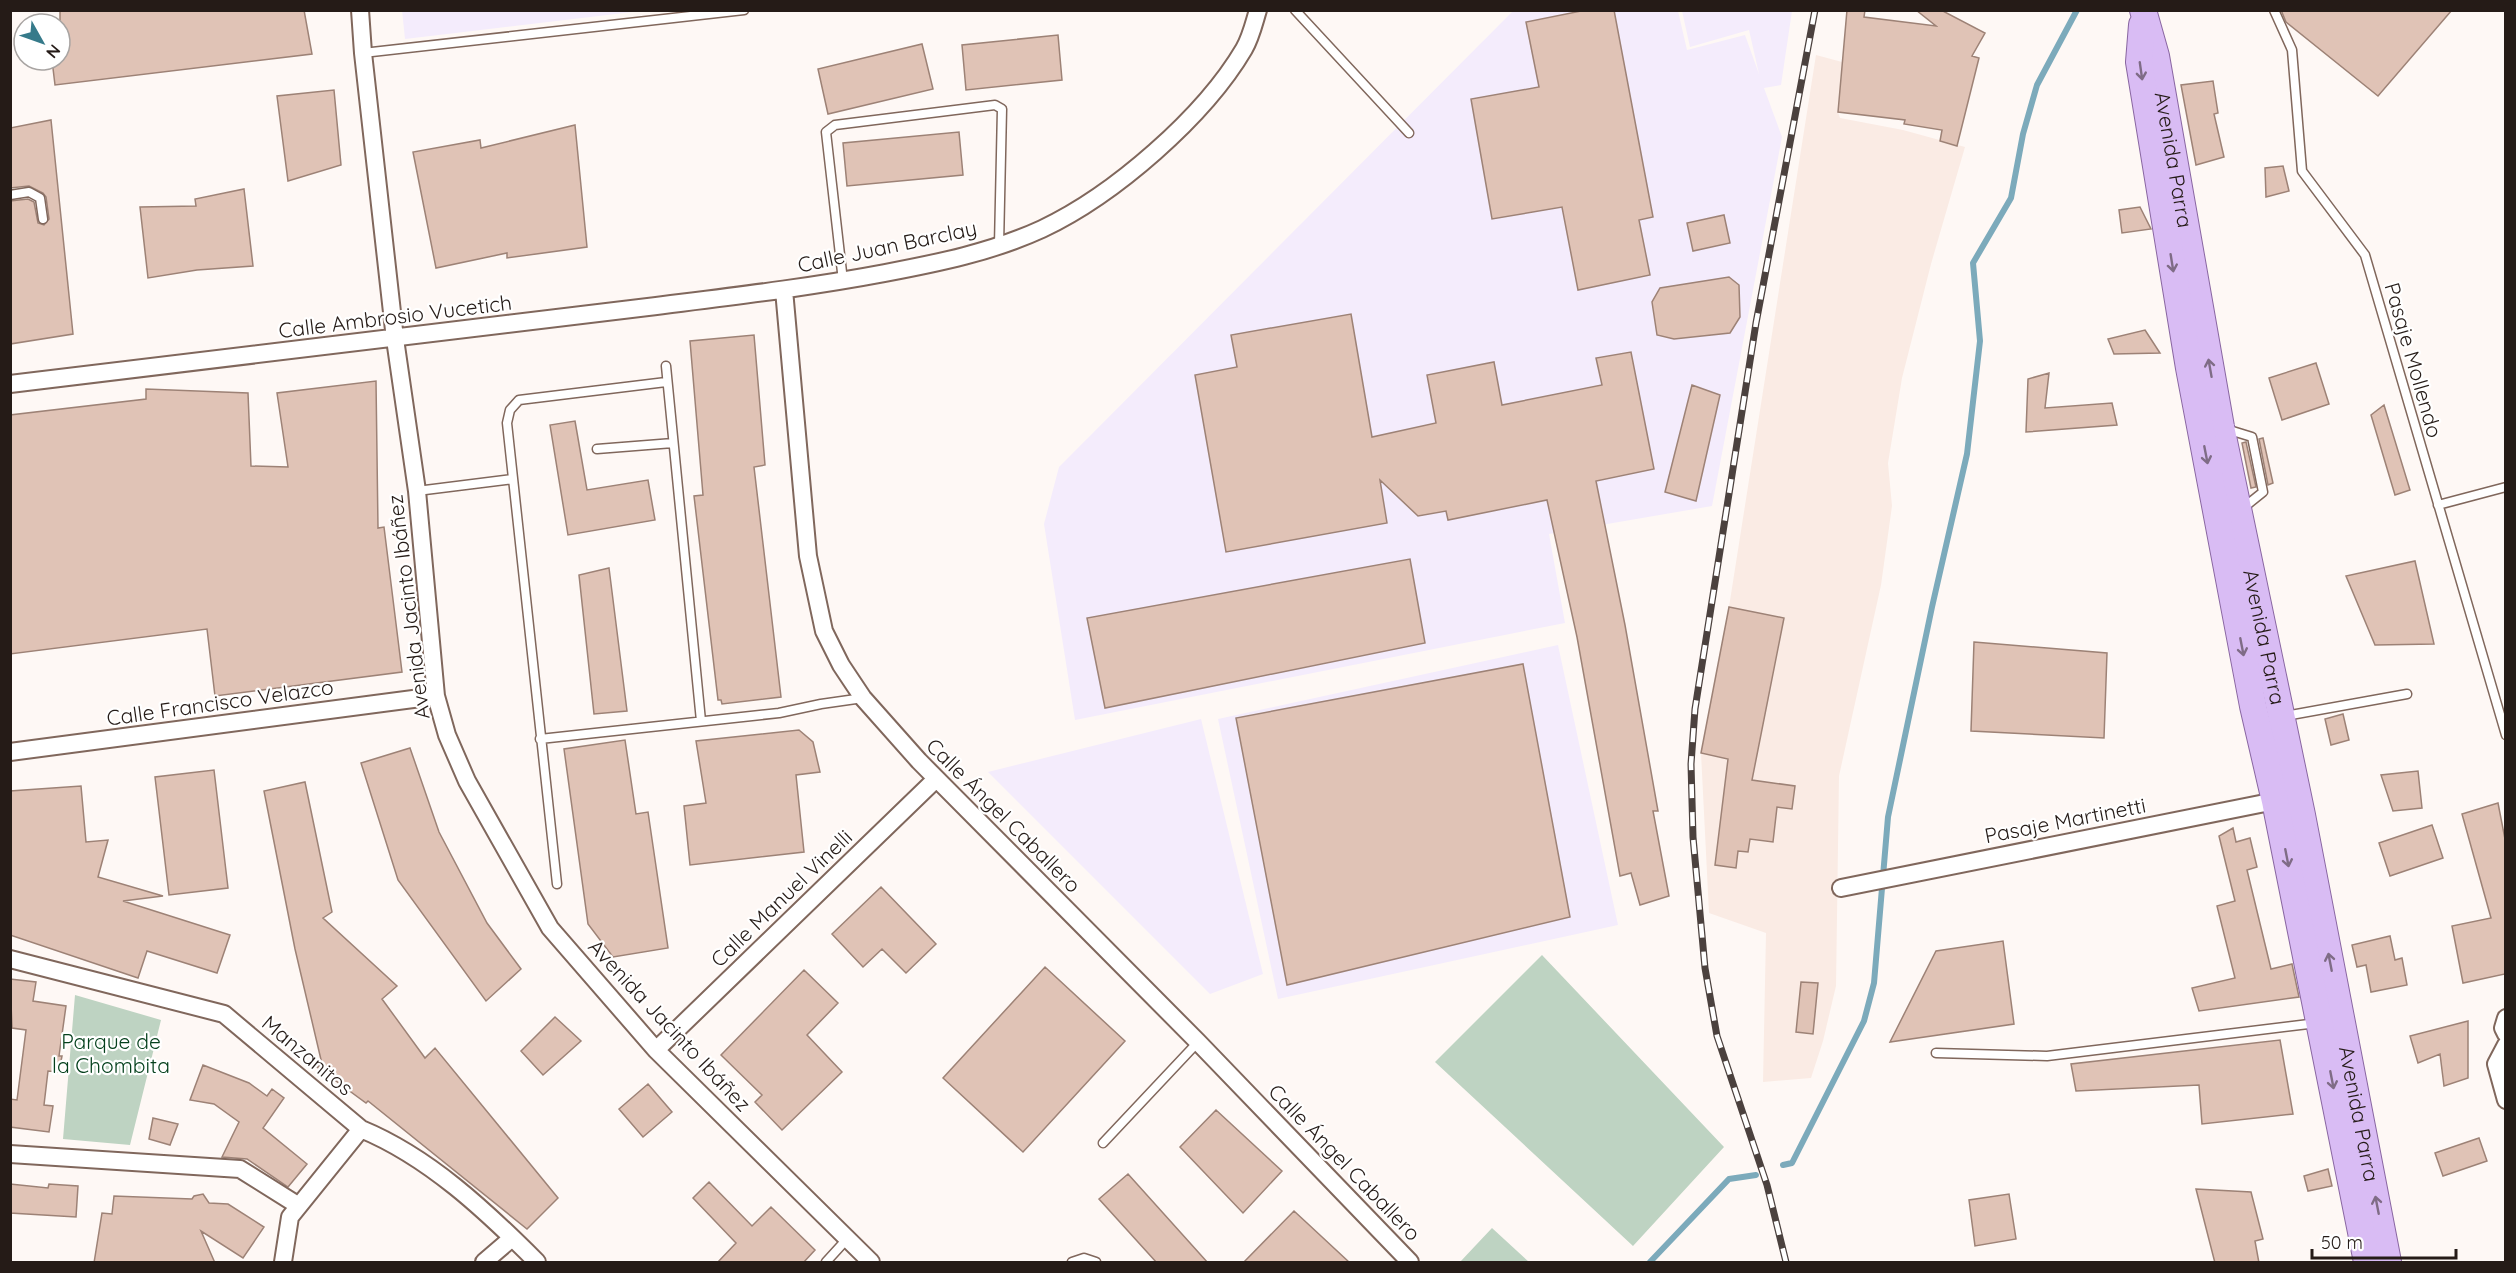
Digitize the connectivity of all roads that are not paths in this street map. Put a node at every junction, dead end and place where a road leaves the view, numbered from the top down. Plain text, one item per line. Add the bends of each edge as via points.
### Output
1 (360, 10) edge
2 (744, 10) edge
3 (1258, 10) edge
4 (1295, 10) edge
5 (2274, 10) edge
6 (2143, 12) edge
7 (363, 53) junction
8 (1409, 133) dead end
9 (10, 195) edge
10 (43, 219) dead end
11 (999, 245) junction
12 (843, 281) junction
13 (784, 290) junction
14 (395, 339) junction
15 (666, 366) dead end
16 (666, 382) junction
17 (10, 384) edge
18 (673, 443) junction
19 (597, 449) dead end
20 (513, 480) junction
21 (2505, 487) edge
22 (417, 491) junction
23 (2438, 505) junction
24 (2228, 516) junction
25 (2407, 694) dead end
26 (436, 696) junction
27 (863, 698) junction
28 (2269, 719) junction
29 (701, 721) junction
30 (2505, 735) edge
31 (540, 739) junction
32 (10, 752) edge
33 (936, 779) junction
34 (2286, 798) junction
35 (557, 884) dead end
36 (1841, 888) dead end
37 (10, 959) edge
38 (2505, 1018) edge
39 (2331, 1021) junction
40 (2505, 1034) edge
41 (1198, 1042) junction
42 (2505, 1045) edge
43 (657, 1050) junction
44 (1936, 1053) dead end
45 (2505, 1100) edge
46 (361, 1129) junction
47 (1102, 1143) dead end
48 (10, 1154) edge
49 (299, 1206) junction
50 (512, 1238) junction
51 (847, 1239) junction
52 (283, 1263) edge
53 (484, 1263) edge
54 (537, 1263) edge
55 (826, 1263) edge
56 (871, 1263) edge
57 (1072, 1263) edge
58 (1096, 1263) edge
59 (1410, 1263) edge
60 (2367, 1263) edge
61 (2388, 1263) edge

1 - 7 street, Avenida Jacinto Ibáñez
2 - 7 lane
3 - 11 street, Calle Juan Barclay via 1246,46 1227,74 1142,163 1043,228
4 - 8 lane
5 - 23 lane, Pasaje Mollendo via 2292,50 2302,171 2365,255
24 -> 6 main road, Avenida Parra via 2221,427 2156,56
6 -> 24 main road, Avenida Parra via 2139,62 2189,368
7 - 14 street, Avenida Jacinto Ibáñez
9 - 10 lane via 29,192 40,198
11 - 12 street, Calle Juan Barclay via 948,261
11 - 12 lane via 1002,109 995,105 835,125 826,132
12 - 13 street, Calle Juan Barclay
13 - 14 street, Calle Ambrosio Vucetich
13 - 27 street, Calle Ángel Caballero via 808,556 824,631
14 - 17 street, Calle Ambrosio Vucetich
14 - 22 street, Avenida Jacinto Ibáñez
15 - 16 lane
16 - 18 lane
16 - 20 lane via 519,400 510,410 507,423
18 - 19 lane
18 - 29 lane
20 - 22 lane
20 - 31 lane
21 - 23 lane
22 - 26 street, Avenida Jacinto Ibáñez
23 - 30 lane, Pasaje Mollendo
24 - 28 main road, Avenida Parra
25 - 28 lane
26 - 32 street, Calle Francisco Velazco
26 - 43 street, Avenida Jacinto Ibáñez via 447,735 468,782 550,928
27 - 29 lane
27 - 33 street, Calle Ángel Caballero
28 - 34 main road, Avenida Parra
29 - 31 lane
31 - 35 lane
33 - 41 street, Calle Ángel Caballero
33 - 43 street, Calle Manuel Vinelli
34 - 36 street, Pasaje Martinetti
34 - 39 main road, Avenida Parra
37 - 46 street, Manzanitos via 224,1014
38 - 40 street
39 - 44 lane via 2047,1056
39 -> 60 main road, Avenida Parra
61 -> 39 main road, Avenida Parra
41 - 47 lane
41 - 59 street, Calle Ángel Caballero
42 - 45 street via 2496,1064
43 - 51 street, Avenida Jacinto Ibáñez
46 - 49 street
46 - 50 street, Manzanitos via 389,1140 427,1164
48 - 49 street via 240,1169
49 - 52 street via 290,1217
50 - 53 street
50 - 54 street, Manzanitos
51 - 55 lane
51 - 56 street, Avenida Jacinto Ibáñez
57 - 58 lane via 1084,1258

